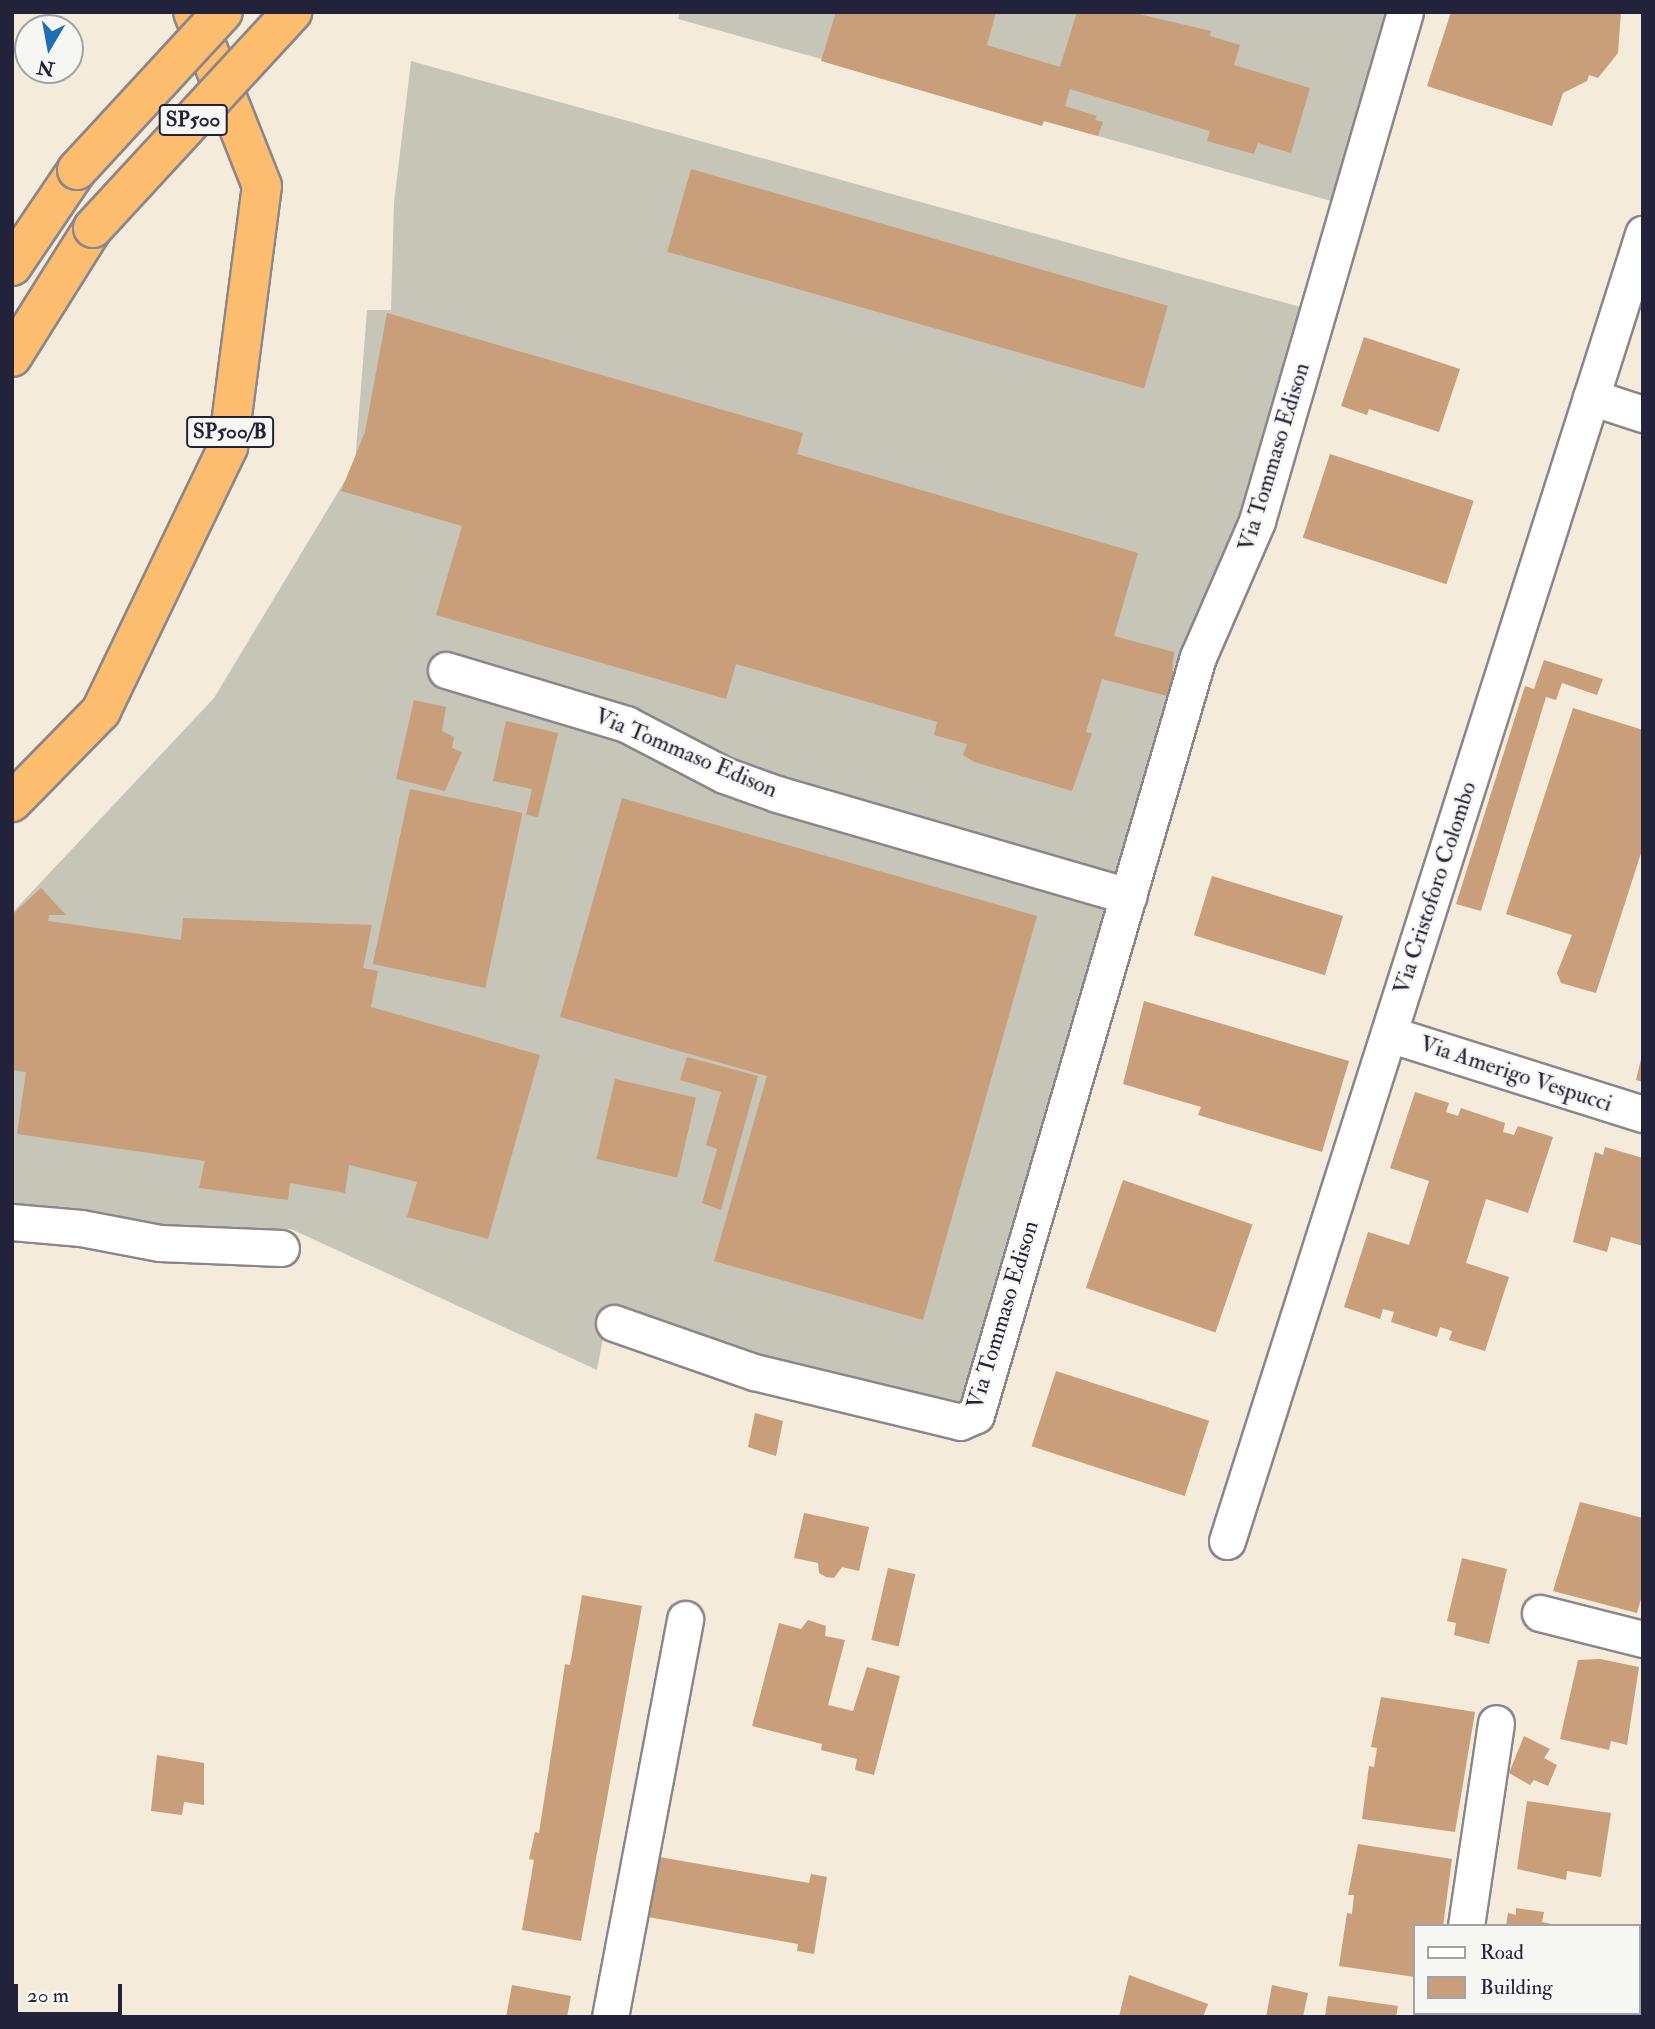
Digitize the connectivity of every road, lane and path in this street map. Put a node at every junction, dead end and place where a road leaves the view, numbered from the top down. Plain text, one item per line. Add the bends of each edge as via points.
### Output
1 (193, 12) edge
2 (223, 12) edge
3 (292, 12) edge
4 (1405, 12) edge
5 (1643, 234) edge
6 (12, 266) edge
7 (12, 357) edge
8 (1591, 397) junction
9 (1643, 414) edge
10 (446, 670) dead end
11 (12, 802) edge
12 (1128, 896) junction
13 (1388, 1034) junction
14 (1643, 1114) edge
15 (12, 1222) edge
16 (281, 1248) dead end
17 (614, 1323) dead end
18 (1227, 1541) dead end
19 (1554, 1616) dead end
20 (685, 1619) dead end
21 (1643, 1639) edge
22 (1496, 1723) dead end
23 (1466, 1924) edge
24 (610, 2017) edge

1 - 11 highway, SP500/B via 262,186 228,447 102,712
2 - 6 highway, SP500, bridge via 77,170
3 - 7 highway, SP500, bridge via 93,228
4 - 12 street, Via Tommaso Edison via 1257,521 1198,657
5 - 8 street, Via Cristoforo Colombo
8 - 9 street
8 - 13 street, Via Cristoforo Colombo
10 - 12 street, Via Tommaso Edison via 626,724 724,775 777,794
12 - 17 street, Via Tommaso Edison via 976,1415 960,1422 754,1372
13 - 14 street, Via Amerigo Vespucci
13 - 18 street, Via Cristoforo Colombo
15 - 16 street via 81,1228 172,1245
19 - 21 street
20 - 24 street
22 - 23 street

